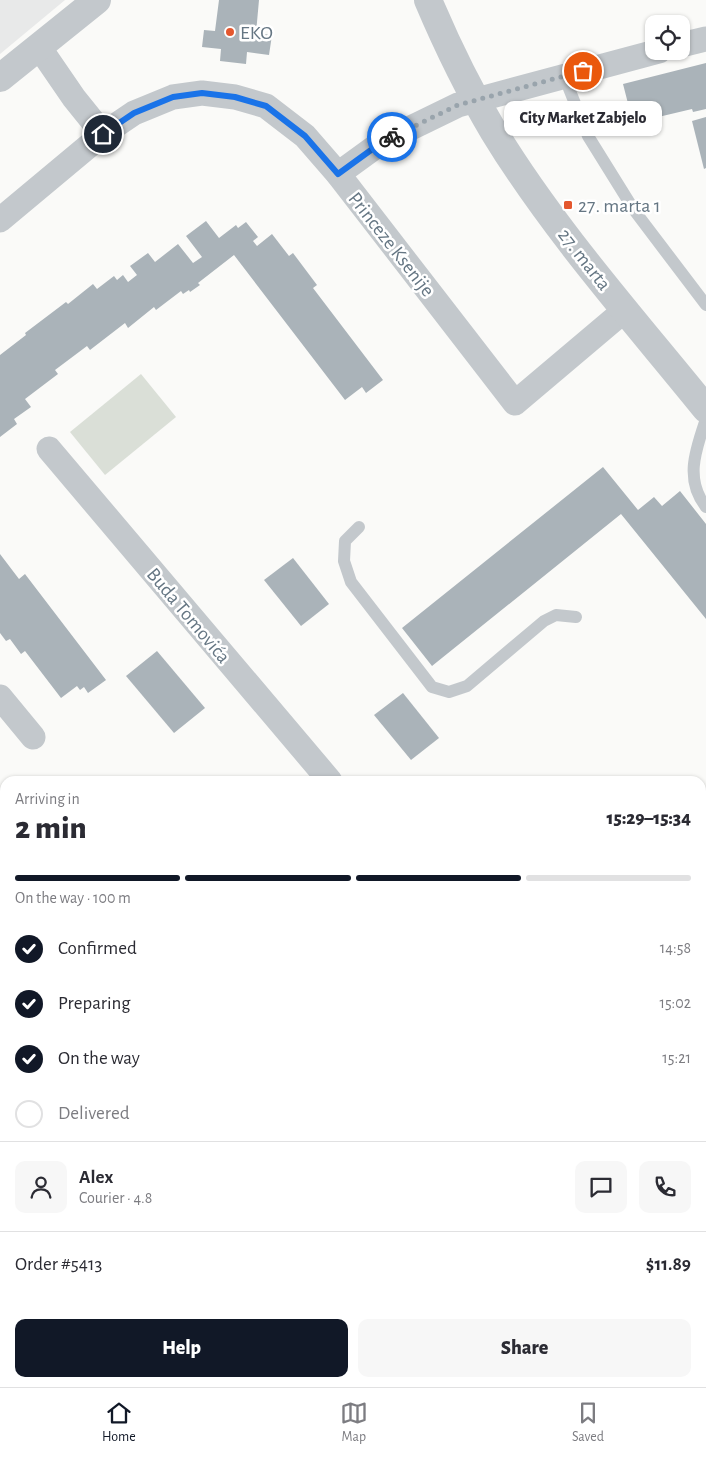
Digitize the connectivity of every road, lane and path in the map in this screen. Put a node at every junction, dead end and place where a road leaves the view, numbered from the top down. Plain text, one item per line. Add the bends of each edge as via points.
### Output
1 (97, 0) edge
2 (428, 0) edge
3 (706, 39) edge
4 (690, 43) edge
5 (39, 47) junction
6 (645, 55) edge
7 (564, 76) junction
8 (0, 78) edge
9 (477, 101) junction
10 (103, 134) junction
11 (338, 174) junction
12 (0, 220) edge
13 (706, 305) edge
14 (625, 310) junction
15 (706, 408) edge
16 (706, 419) edge
17 (49, 449) dead end
18 (706, 507) edge
19 (359, 527) dead end
20 (576, 617) dead end
21 (0, 697) edge
22 (33, 738) dead end
23 (326, 776) edge

1 - 5 street
2 - 9 street, 27. marta
3 - 4 street
5 - 8 street
5 - 10 street
6 - 7 street
7 - 9 street
7 - 13 lane via 588,136 634,210
9 - 11 street via 458,105 382,142
9 - 14 street, 27. marta via 536,194
10 - 11 street, Princeze Ksenije via 134,113 173,97 202,93 235,97 266,106 305,136
10 - 12 street, Princeze Ksenije
11 - 14 street, Princeze Ksenije via 515,403
14 - 15 street, 27. marta
16 - 18 lane via 692,470 695,486
17 - 23 street, Buda Tomovića
19 - 20 lane via 345,541 344,560 351,582 432,687 449,692 467,686 544,621 556,615
21 - 22 street

